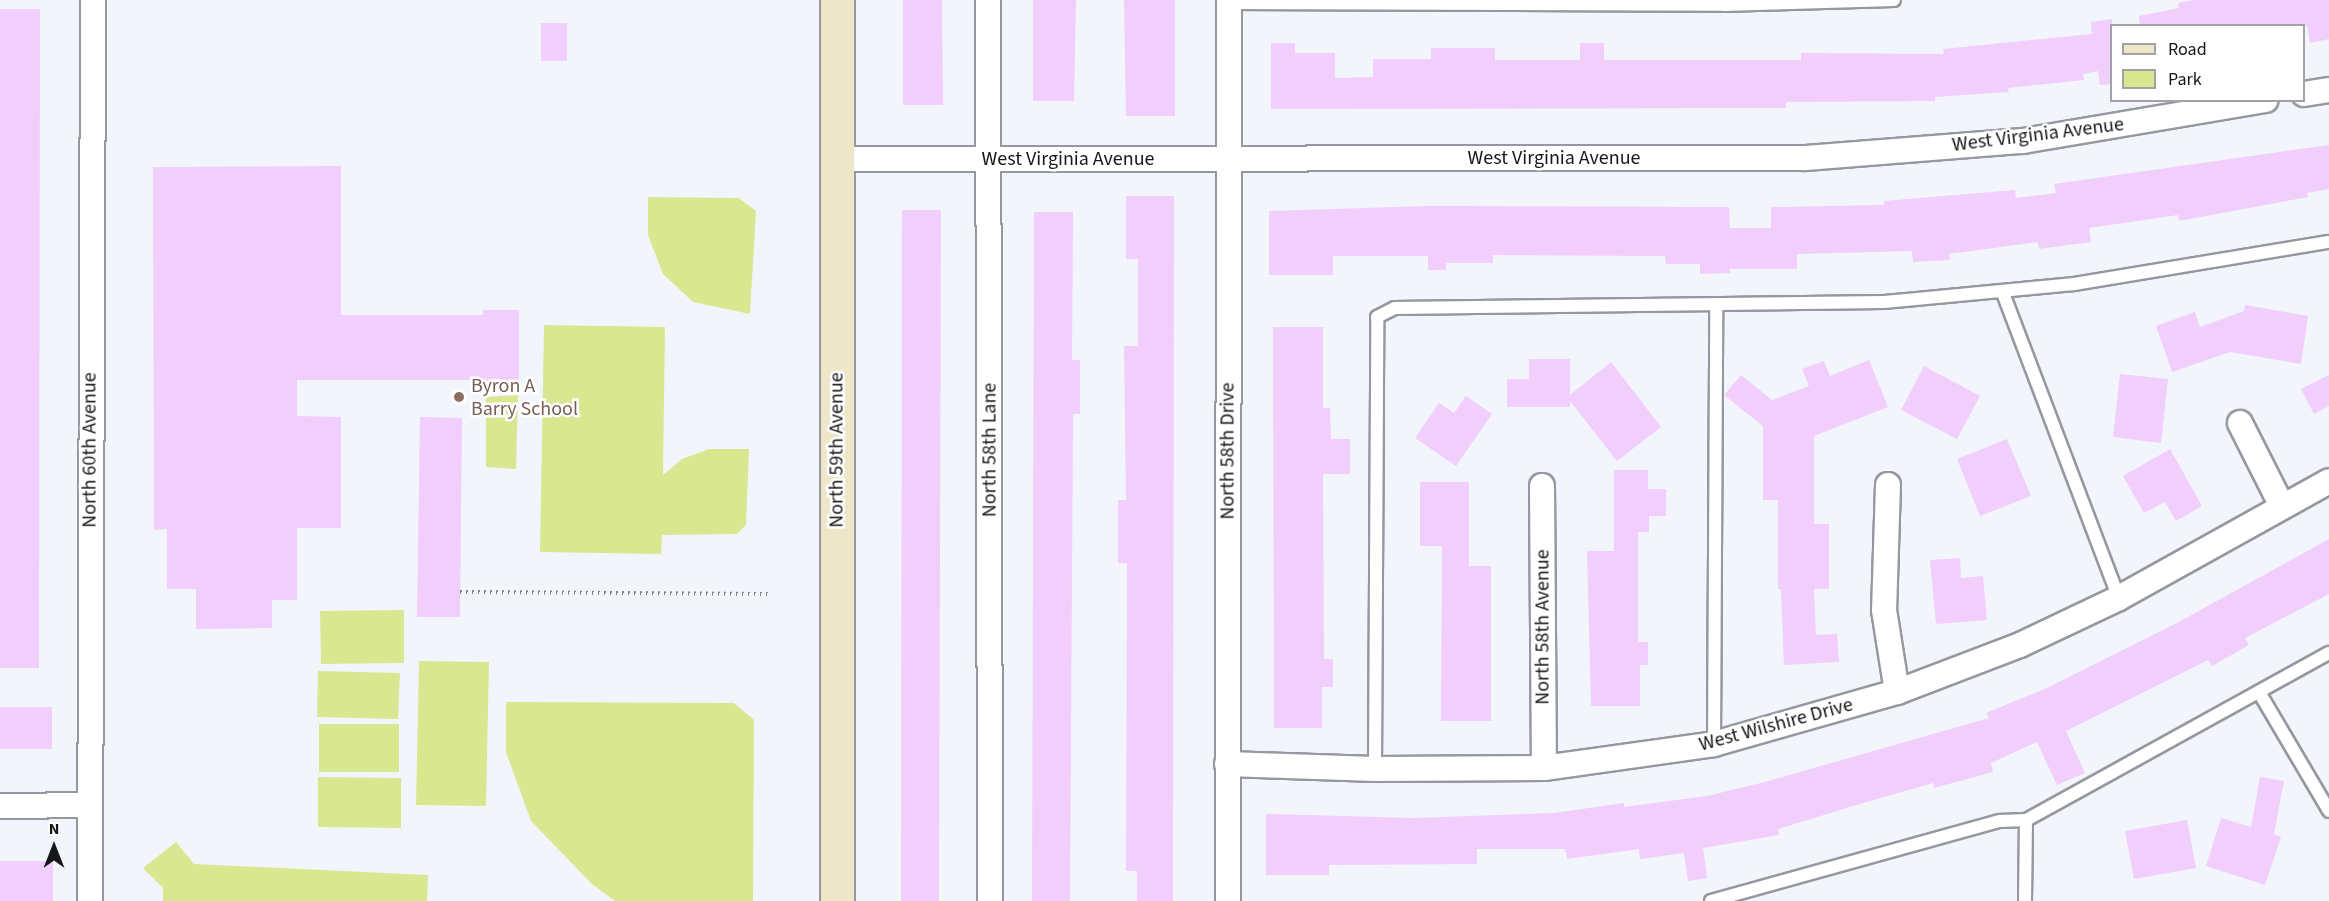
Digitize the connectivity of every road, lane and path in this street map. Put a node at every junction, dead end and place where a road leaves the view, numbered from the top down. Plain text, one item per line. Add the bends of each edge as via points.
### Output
1 (93, 0) edge
2 (837, 0) edge
3 (988, 0) edge
4 (1894, 0) edge
5 (1229, 2) edge
6 (2329, 90) edge
7 (2305, 94) edge
8 (2254, 102) edge
9 (1229, 158) junction
10 (837, 159) junction
11 (989, 160) junction
12 (2329, 242) edge
13 (2003, 293) junction
14 (1716, 307) junction
15 (2240, 423) dead end
16 (2329, 481) edge
17 (1888, 485) dead end
18 (1542, 486) dead end
19 (2282, 506) junction
20 (460, 592) dead end
21 (772, 594) dead end
22 (2119, 598) junction
23 (2329, 653) edge
24 (1897, 692) junction
25 (2259, 692) junction
26 (1714, 744) junction
27 (1227, 764) junction
28 (1544, 768) junction
29 (1375, 770) junction
30 (90, 805) junction
31 (0, 806) edge
32 (2329, 811) edge
33 (2026, 820) junction
34 (90, 901) edge
35 (837, 901) edge
36 (990, 901) edge
37 (1228, 901) edge
38 (1711, 901) edge
39 (2025, 901) edge

1 - 30 street, North 60th Avenue
2 - 10 main road, North 59th Avenue
3 - 11 street, North 58th Lane
4 - 5 lane via 1724,5
5 - 9 street, North 58th Drive
6 - 7 street
8 - 9 street, West Virginia Avenue via 2023,141 1805,158
9 - 11 street, West Virginia Avenue
9 - 27 street, North 58th Drive
10 - 11 street, West Virginia Avenue
10 - 35 main road, North 59th Avenue
11 - 36 street, North 58th Lane
12 - 13 lane
13 - 14 lane via 1884,302
13 - 22 lane
14 - 26 lane
14 - 29 lane via 1395,308 1377,317
15 - 19 street
16 - 19 street, West Wilshire Drive
17 - 24 street via 1884,610
18 - 28 street, North 58th Avenue
19 - 22 street, West Wilshire Drive
20 - 21 path
22 - 24 street, West Wilshire Drive via 2020,645
23 - 25 lane
24 - 26 street, West Wilshire Drive
25 - 32 lane
25 - 33 lane
26 - 28 street, West Wilshire Drive
27 - 29 street, West Wilshire Drive
27 - 37 street, North 58th Drive
28 - 29 street, West Wilshire Drive
30 - 31 street
30 - 34 street, North 60th Avenue
33 - 38 lane via 2000,821
33 - 39 lane

